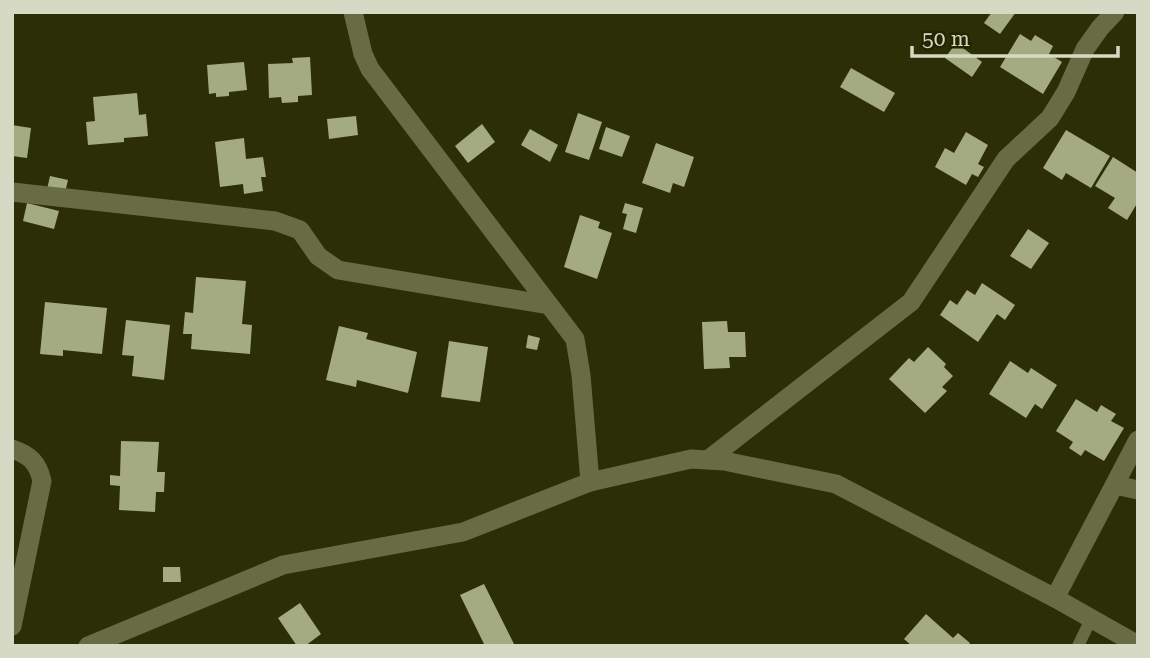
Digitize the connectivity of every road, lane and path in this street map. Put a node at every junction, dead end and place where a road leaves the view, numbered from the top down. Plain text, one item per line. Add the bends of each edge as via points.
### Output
1 (353, 12) edge
2 (1115, 12) edge
3 (12, 192) edge
4 (549, 305) junction
5 (1138, 440) edge
6 (12, 449) edge
7 (709, 459) junction
8 (590, 482) junction
9 (1115, 485) junction
10 (1138, 490) edge
11 (1055, 598) junction
12 (1091, 619) junction
13 (12, 626) edge
14 (1138, 645) edge
15 (88, 646) edge
16 (1078, 646) edge

1 - 4 street via 370,69
2 - 7 street via 1085,49 1050,118 1006,159 911,302
3 - 4 street via 275,221 300,230 318,256 338,270
4 - 8 street via 575,339
5 - 9 street
6 - 13 street via 35,461 42,481
7 - 8 street
7 - 11 street via 835,484
8 - 15 street via 463,532 283,565
9 - 10 street
9 - 11 street
11 - 12 street
12 - 14 street
12 - 16 lane

